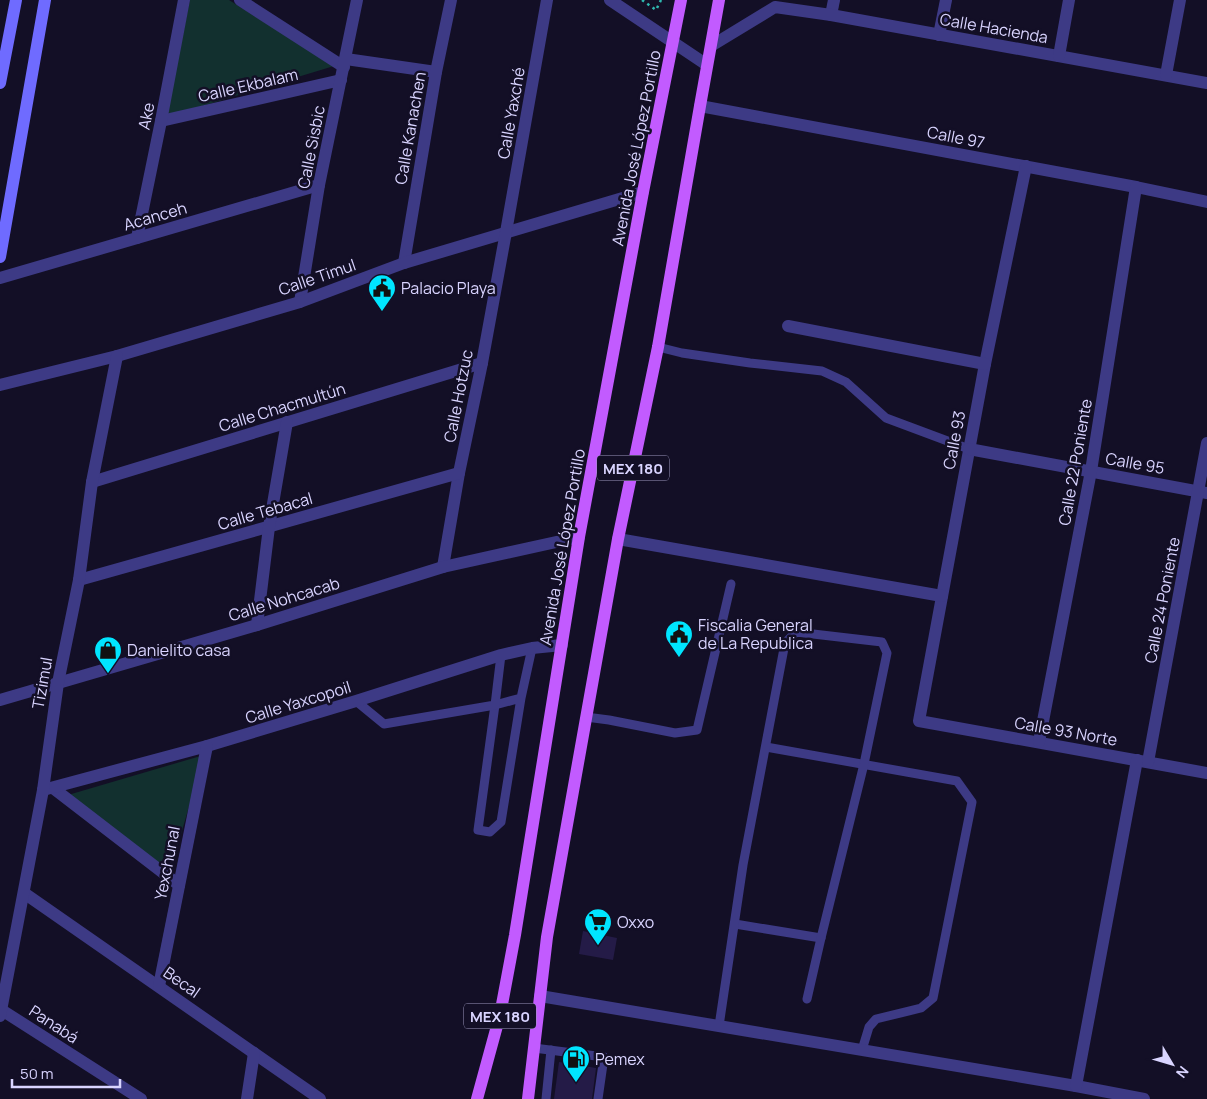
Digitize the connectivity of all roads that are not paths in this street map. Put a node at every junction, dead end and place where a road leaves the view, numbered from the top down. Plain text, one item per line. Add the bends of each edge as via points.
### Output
1 (16, 0) edge
2 (44, 0) edge
3 (184, 0) edge
4 (240, 0) edge
5 (357, 0) edge
6 (451, 0) edge
7 (547, 0) edge
8 (610, 0) edge
9 (681, 0) edge
10 (719, 0) edge
11 (834, 0) edge
12 (946, 0) edge
13 (1069, 0) edge
14 (1180, 0) edge
15 (772, 4) edge
16 (831, 15) junction
17 (940, 35) junction
18 (674, 42) junction
19 (710, 46) junction
20 (1059, 56) junction
21 (707, 65) junction
22 (344, 69) junction
23 (436, 72) junction
24 (1166, 75) junction
25 (0, 83) edge
26 (1207, 83) edge
27 (700, 106) junction
28 (161, 121) junction
29 (1026, 166) junction
30 (319, 185) junction
31 (1136, 187) junction
32 (643, 192) junction
33 (1207, 202) edge
34 (506, 232) junction
35 (137, 238) junction
36 (0, 257) edge
37 (404, 263) junction
38 (0, 278) edge
39 (300, 302) junction
40 (788, 326) dead end
41 (658, 347) junction
42 (117, 356) junction
43 (482, 362) junction
44 (985, 364) junction
45 (0, 385) edge
46 (287, 422) junction
47 (1207, 443) edge
48 (969, 450) junction
49 (1091, 472) junction
50 (459, 473) junction
51 (92, 482) junction
52 (1203, 492) edge
53 (269, 527) junction
54 (579, 537) junction
55 (618, 539) junction
56 (443, 567) junction
57 (78, 580) junction
58 (731, 584) dead end
59 (942, 596) junction
60 (258, 625) junction
61 (562, 646) junction
62 (532, 648) junction
63 (501, 655) junction
64 (58, 683) junction
65 (521, 698) junction
66 (0, 700) edge
67 (356, 702) junction
68 (495, 705) junction
69 (586, 717) junction
70 (919, 721) joint
71 (1039, 742) junction
72 (208, 746) junction
73 (766, 747) junction
74 (1143, 761) junction
75 (864, 764) junction
76 (1207, 773) edge
77 (48, 789) junction
78 (179, 885) junction
79 (24, 893) junction
80 (735, 924) junction
81 (821, 938) junction
82 (159, 986) junction
83 (540, 996) junction
84 (807, 999) dead end
85 (0, 1011) edge
86 (719, 1026) junction
87 (534, 1048) junction
88 (551, 1050) junction
89 (862, 1050) junction
90 (254, 1053) junction
91 (1076, 1086) junction
92 (141, 1099) edge
93 (248, 1099) edge
94 (320, 1099) edge
95 (477, 1099) edge
96 (528, 1099) edge
97 (546, 1099) edge
98 (598, 1099) edge
99 (1144, 1099) edge

1 - 25 main road
2 - 36 main road
3 - 28 street, Ake
4 - 22 street
5 - 22 street, Calle Sisbic
6 - 23 street, Calle Kanachen
7 - 34 street, Calle Yaxché
8 - 18 street
9 - 18 main road, Avenida José López Portillo / MEX 180
10 - 19 main road, MEX 180
11 - 16 street
12 - 17 street
13 - 20 street
14 - 24 street
15 - 16 street, Calle Hacienda
15 - 19 street, Calle Hacienda
16 - 17 street, Calle Hacienda
17 - 20 street, Calle Hacienda
18 - 21 street
18 - 32 main road, Avenida José López Portillo / MEX 180
19 - 21 main road, MEX 180
20 - 24 street, Calle Hacienda
21 - 27 main road, MEX 180
22 - 23 street
22 - 28 street, Calle Ekbalam
22 - 30 street, Calle Sisbic
23 - 37 street, Calle Kanachen
24 - 26 street, Calle Hacienda
27 - 29 street, Calle 97
27 - 41 main road, MEX 180
28 - 35 street, Ake
29 - 31 street, Calle 97
29 - 44 street, Calle 93
30 - 35 street, Acanceh
30 - 39 street, Calle Sisbic
31 - 33 street, Calle 97
31 - 49 street, Calle 22 Poniente
32 - 34 street, Calle Timul
32 - 54 main road, Avenida José López Portillo / MEX 180
34 - 37 street, Calle Timul
34 - 43 street, Calle Hotzuc
35 - 38 street, Acanceh
37 - 39 street, Calle Timul
39 - 42 street, Calle Timul
40 - 44 street
41 - 48 lane via 750,363 822,371 846,382 886,418
41 - 55 main road, MEX 180
42 - 45 street, Calle Timul
42 - 51 street, Tizimul
43 - 46 street, Calle Chacmultún
43 - 50 street, Calle Hotzuc
44 - 48 street, Calle 93
46 - 51 street, Calle Chacmultún
46 - 53 street
47 - 52 street, Calle 24 Poniente
48 - 49 street, Calle 95
48 - 59 street, Calle 93
49 - 52 street, Calle 95
49 - 71 street, Calle 22 Poniente
50 - 53 street, Calle Tebacal
50 - 56 street, Calle Hotzuc
51 - 57 street, Tizimul
52 - 74 street, Calle 24 Poniente
53 - 57 street, Calle Tebacal
53 - 60 street
54 - 56 street, Calle Nohcacab
54 - 61 main road, Avenida José López Portillo / MEX 180
55 - 59 street
55 - 69 main road, MEX 180
56 - 60 street, Calle Nohcacab
57 - 64 street, Tizimul
58 - 69 lane via 697,730 675,733
59 - 70 street, Calle 93
60 - 64 street, Calle Nohcacab
61 - 62 street, Calle Yaxcopoil
61 - 95 main road, Avenida José López Portillo / MEX 180 via 500,1015
62 - 63 street, Calle Yaxcopoil
62 - 65 lane
63 - 67 street, Calle Yaxcopoil
63 - 68 lane
64 - 66 street, Calle Nohcacab
64 - 77 street, Tizimul
65 - 68 lane
65 - 68 lane via 501,822 490,832 478,830
67 - 68 lane via 384,724
67 - 72 street, Calle Yaxcopoil
69 - 83 main road, MEX 180 via 547,937
70 - 71 street, Calle 93 Norte
71 - 74 street, Calle 93 Norte
72 - 77 street, Calle Yaxcopoil
72 - 78 street, Yexchunal
73 - 75 lane
73 - 75 lane via 785,643 796,632 882,642 887,653
73 - 80 lane
74 - 76 street, Calle 93 Norte
74 - 91 street, Calle 24 Poniente
75 - 81 lane
75 - 89 lane via 957,781 972,802 933,998 920,1008 876,1019 869,1027
77 - 78 street
77 - 79 street, Tizimul
78 - 82 street, Yexchunal
79 - 82 street, Becal
79 - 85 street, Tizimul
80 - 81 lane
80 - 86 lane
81 - 84 lane
82 - 90 street, Becal
83 - 86 street
83 - 87 main road, MEX 180
85 - 92 street, Panabá
86 - 89 street
87 - 88 lane
87 - 96 main road, MEX 180
88 - 97 lane
88 - 98 lane via 604,1057
89 - 91 street
90 - 93 street
90 - 94 street, Becal
91 - 99 street

